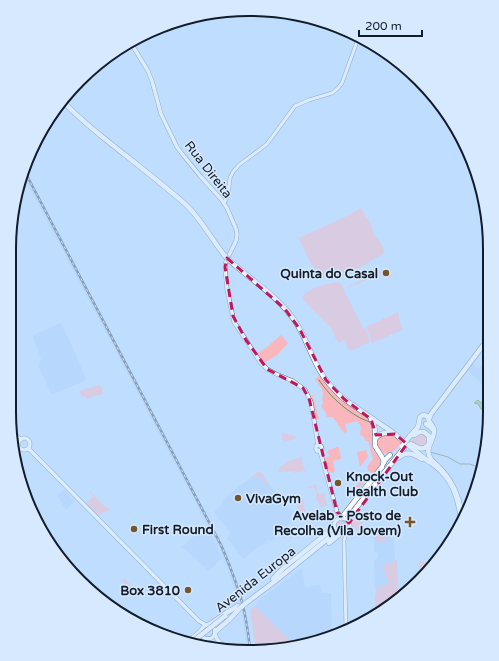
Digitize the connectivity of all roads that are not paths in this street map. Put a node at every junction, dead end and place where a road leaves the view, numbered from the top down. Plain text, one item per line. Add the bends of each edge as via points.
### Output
1 (357, 42) edge
2 (133, 47) edge
3 (66, 104) edge
4 (224, 203) junction
5 (483, 345) edge
6 (355, 407) junction
7 (366, 414) junction
8 (424, 420) junction
9 (395, 434) junction
10 (17, 436) edge
11 (412, 436) junction
12 (375, 439) junction
13 (21, 440) junction
14 (411, 444) junction
15 (429, 444) junction
16 (403, 447) junction
17 (29, 448) junction
18 (397, 452) junction
19 (380, 453) junction
20 (390, 456) junction
21 (394, 461) junction
22 (430, 461) junction
23 (383, 465) junction
24 (374, 481) junction
25 (462, 509) edge
26 (337, 512) junction
27 (460, 514) edge
28 (345, 518) junction
29 (336, 520) junction
30 (346, 533) junction
31 (338, 534) junction
32 (273, 581) junction
33 (238, 607) junction
34 (199, 621) junction
35 (346, 624) edge
36 (207, 625) junction
37 (201, 630) junction
38 (215, 633) junction
39 (195, 639) edge
40 (198, 639) edge
41 (208, 639) junction
42 (203, 641) edge
43 (219, 643) edge
44 (221, 643) edge

1 - 4 street via 338,88 332,93 295,106 267,144 232,172
2 - 4 main road, Rua Direita via 148,71 161,114 177,147
3 - 6 main road, bridge via 84,122 192,211 225,256 285,309 299,328 320,372 337,393
4 - 26 main road, Rua Direita via 237,234 225,267 226,288 234,322 267,369 293,381 305,390 311,402 318,445 322,447 320,451
5 - 8 main road
6 - 7 main road
6 - 14 main road via 378,419
7 - 9 main road
7 - 12 main road via 373,422
8 - 11 main road
8 - 15 main road via 433,432
8 - 22 main road via 433,426 434,431 428,451
9 - 12 main road via 382,434
9 - 22 main road
10 - 13 main road
11 - 15 main road via 424,432 429,436
11 - 16 main road, bridge
12 - 19 main road via 376,449
13 - 17 main road via 29,441
13 - 17 main road via 20,448
14 - 15 main road via 421,449
14 - 22 main road
16 - 18 main road
16 - 21 main road
17 - 34 main road
18 - 20 main road
18 - 24 main road
19 - 20 main road
19 - 23 main road
20 - 23 main road
21 - 22 main road via 402,455 409,454
21 - 28 main road via 380,481
22 - 25 main road via 442,469 453,484
22 - 27 main road via 451,485
23 - 24 main road
23 - 28 main road via 352,504
24 - 28 main road
26 - 28 main road
26 - 29 main road
28 - 29 main road
28 - 30 main road via 350,528
29 - 31 main road via 334,522
30 - 31 main road
30 - 31 street
31 - 32 main road via 282,579
31 - 32 main road via 328,533 284,567
31 - 35 street
32 - 33 main road, Avenida Europa, bridge
33 - 36 main road
33 - 38 main road
33 - 40 main road, Avenida Europa, bridge
34 - 36 main road
34 - 37 main road
36 - 37 main road
36 - 38 main road via 212,626
37 - 39 main road
37 - 41 main road via 202,635
38 - 41 main road
38 - 44 main road
41 - 42 main road
41 - 43 main road

